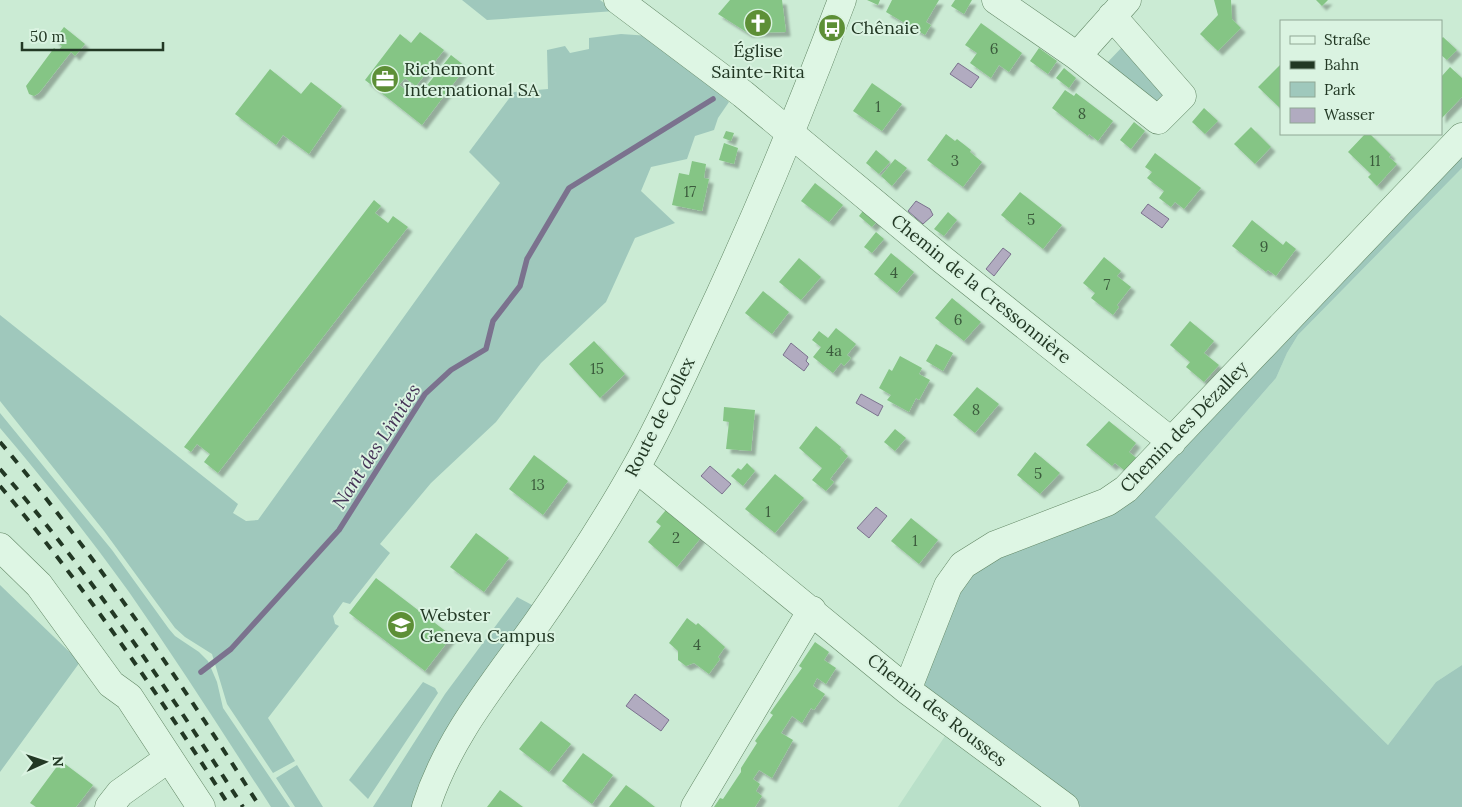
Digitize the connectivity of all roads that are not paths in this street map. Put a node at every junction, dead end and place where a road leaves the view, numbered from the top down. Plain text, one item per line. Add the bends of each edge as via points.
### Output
1 (618, 0) edge
2 (842, 0) edge
3 (996, 0) edge
4 (1119, 8) edge
5 (1077, 56) junction
6 (792, 134) junction
7 (1462, 137) edge
8 (1172, 442) junction
9 (636, 468) junction
10 (0, 547) edge
11 (812, 610) junction
12 (907, 690) junction
13 (169, 758) junction
14 (109, 807) edge
15 (201, 807) edge
16 (426, 807) edge
17 (695, 807) edge
18 (1065, 807) edge

1 - 6 street, Chemin de la Cressonnière
2 - 6 street, Route de Collex
3 - 5 street
4 - 5 street
4 - 5 street via 1182,96 1158,120
6 - 8 street, Chemin de la Cressonnière via 943,260
6 - 9 street, Route de Collex via 736,262
7 - 8 street, Chemin des Dézalley
8 - 12 street, Chemin des Dézalley via 1139,477 1107,502 995,545 963,564 948,586
9 - 11 street, Chemin des Rousses
9 - 16 street, Route de Collex via 581,558 466,721
10 - 13 street via 40,585 111,684 129,697
11 - 12 street, Chemin des Rousses
11 - 17 street
12 - 18 street, Chemin des Rousses
13 - 14 street via 120,793
13 - 15 street

